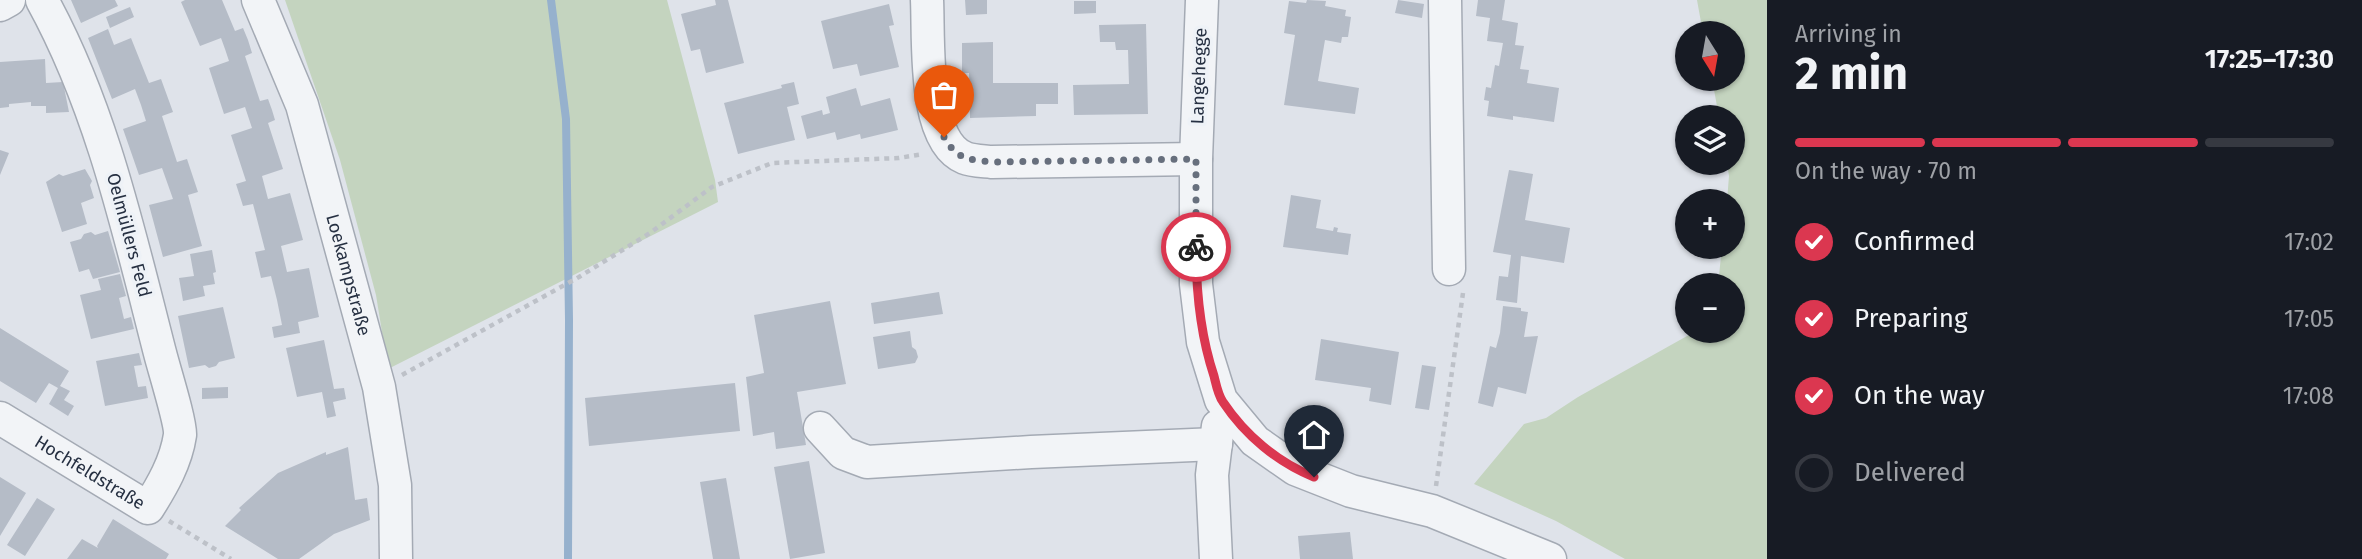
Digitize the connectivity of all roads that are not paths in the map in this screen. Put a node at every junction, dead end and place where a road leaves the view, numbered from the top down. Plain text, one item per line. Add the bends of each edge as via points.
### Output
1 (9, 0) edge
2 (42, 0) edge
3 (258, 0) edge
4 (927, 0) edge
5 (1202, 0) edge
6 (1445, 0) edge
7 (0, 5) edge
8 (1196, 159) junction
9 (1449, 269) road end
10 (1222, 400) junction
11 (0, 418) edge
12 (820, 428) dead end
13 (1216, 444) junction
14 (167, 478) joint
15 (396, 559) edge
16 (1216, 559) edge
17 (1550, 559) edge

1 - 7 street
2 - 14 street, Oelmüllers Feld via 98,126 130,236 180,433
3 - 15 street, Loekampstraße via 302,104 379,387 395,485
4 - 8 street via 937,124 952,150 966,159
5 - 8 street, Langehegge
6 - 9 street
8 - 10 street, Langehegge via 1196,284 1203,342
10 - 13 street, Langehegge
10 - 17 street, Langehegge via 1255,441 1295,469 1351,491 1432,511
11 - 14 street, Hochfeldstraße via 148,508
12 - 13 street via 843,453 867,462
13 - 16 street, Langehegge via 1212,475

